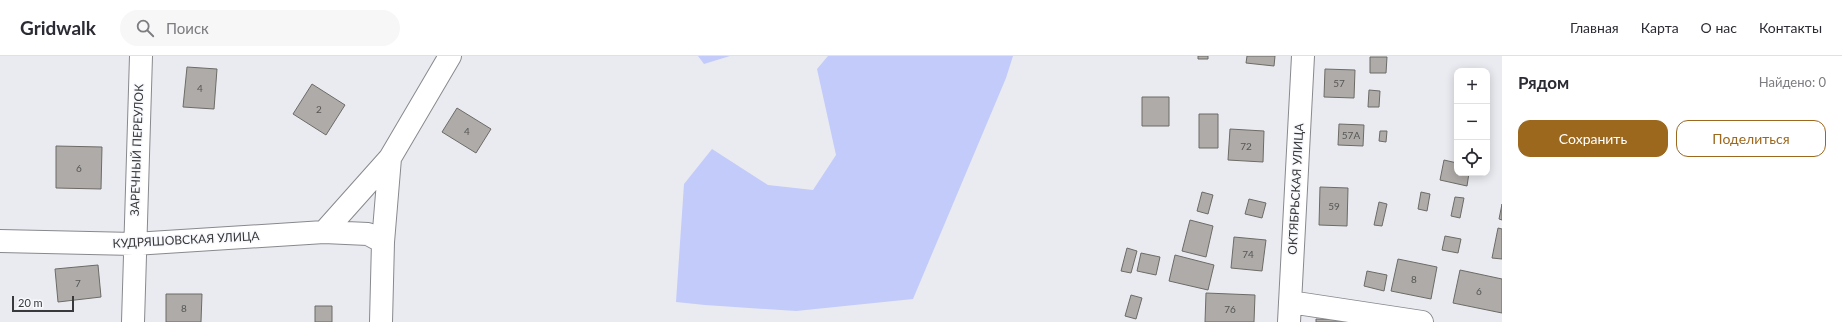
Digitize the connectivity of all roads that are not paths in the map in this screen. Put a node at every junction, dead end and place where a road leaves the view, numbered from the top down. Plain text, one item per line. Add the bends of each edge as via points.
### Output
1 (141, 56) edge
2 (450, 56) edge
3 (1303, 56) edge
4 (390, 158) junction
5 (324, 232) junction
6 (0, 241) edge
7 (383, 242) junction
8 (134, 244) junction
9 (1289, 312) edge
10 (133, 322) edge
11 (382, 322) edge
12 (1422, 322) edge

1 - 8 street, ЗАРЕЧНЫЙ ПЕРЕУЛОК
2 - 4 street
3 - 9 street, ОКТЯБРЬСКАЯ УЛИЦА
4 - 5 street
4 - 7 street
5 - 7 street, КУДРЯШОВСКАЯ УЛИЦА via 368,234
5 - 8 street, КУДРЯШОВСКАЯ УЛИЦА
6 - 8 street, КУДРЯШОВСКАЯ УЛИЦА
7 - 11 street
8 - 10 street, ЗАРЕЧНЫЙ ПЕРЕУЛОК
9 - 12 street

